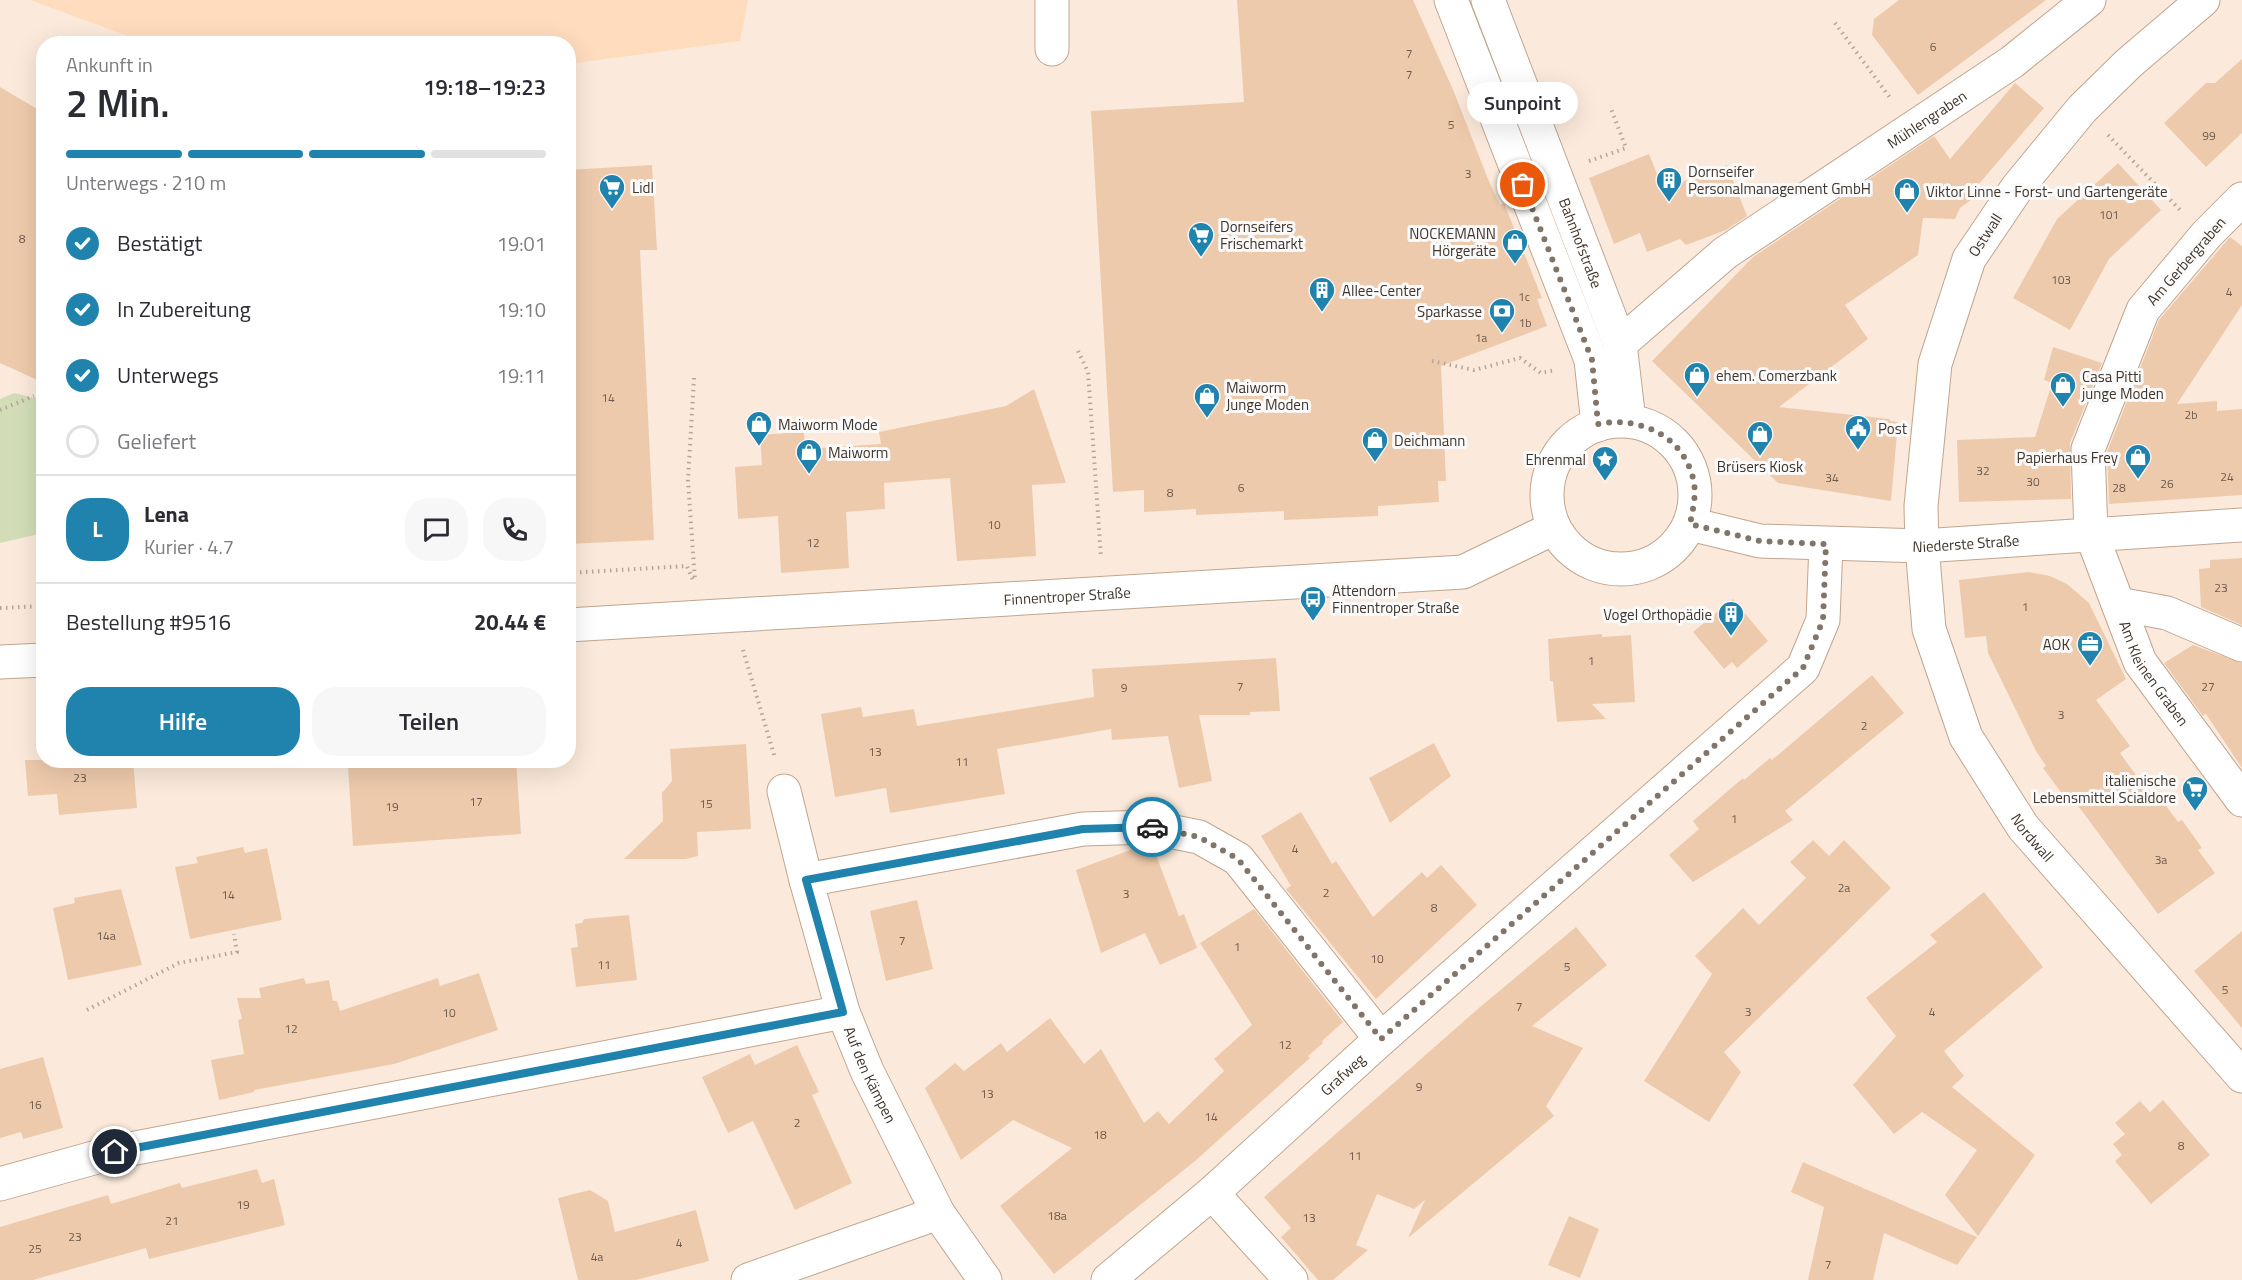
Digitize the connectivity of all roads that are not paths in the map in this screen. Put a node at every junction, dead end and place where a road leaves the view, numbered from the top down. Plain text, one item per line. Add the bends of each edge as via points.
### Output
1 (1052, 0) edge
2 (1450, 0) edge
3 (1488, 0) edge
4 (2089, 0) edge
5 (2203, 0) edge
6 (1052, 49) dead end
7 (2242, 199) edge
8 (1620, 344) junction
9 (1614, 423) junction
10 (1690, 524) junction
11 (2242, 525) edge
12 (1554, 528) junction
13 (2091, 532) junction
14 (1826, 544) junction
15 (1922, 546) junction
16 (2118, 604) junction
17 (576, 624) edge
18 (2242, 645) edge
19 (36, 660) edge
20 (0, 662) edge
21 (784, 790) road end
22 (2242, 800) edge
23 (806, 880) junction
24 (843, 1012) junction
25 (1381, 1039) junction
26 (2242, 1076) edge
27 (0, 1184) edge
28 (1212, 1193) junction
29 (938, 1213) junction
30 (747, 1280) edge
31 (985, 1280) edge
32 (1108, 1280) edge
33 (1292, 1280) edge

1 - 6 street
2 - 9 street
3 - 8 street, Bahnhofstraße
4 - 8 street, Mühlengraben via 2012,62 1725,253
5 - 15 street, Ostwall via 2082,109 2017,188 1969,259 1935,364 1921,506
7 - 13 street, Am Gerbergraben via 2143,310 2088,449
8 - 9 street, Bahnhofstraße
9 - 10 street via 1652,428 1671,440 1685,458 1694,479 1695,502
9 - 12 street via 1575,436 1558,455 1549,479 1547,504
10 - 12 street via 1677,544 1658,559 1611,569 1588,561 1569,548
10 - 14 street, Niederste Straße via 1760,541
11 - 13 street, Niederste Straße
12 - 17 street, Finnentroper Straße via 1463,572
13 - 15 street, Niederste Straße
13 - 16 street, Am Kleinen Graben
14 - 15 street, Niederste Straße
14 - 25 street, Grafweg via 1823,620 1803,668
15 - 26 street, Nordwall via 1929,629 1966,737 2023,826
16 - 18 street via 2167,613
16 - 22 street, Am Kleinen Graben via 2140,662
19 - 20 street
21 - 23 street, Auf den Kämpen
23 - 24 street, Auf den Kämpen
23 - 25 street via 1083,829 1149,826 1199,837 1238,859
24 - 27 street via 115,1152
24 - 29 street, Auf den Kämpen via 867,1071
25 - 28 street, Grafweg
28 - 32 street, Grafweg
28 - 33 street
29 - 30 street
29 - 31 street, Auf den Kämpen

